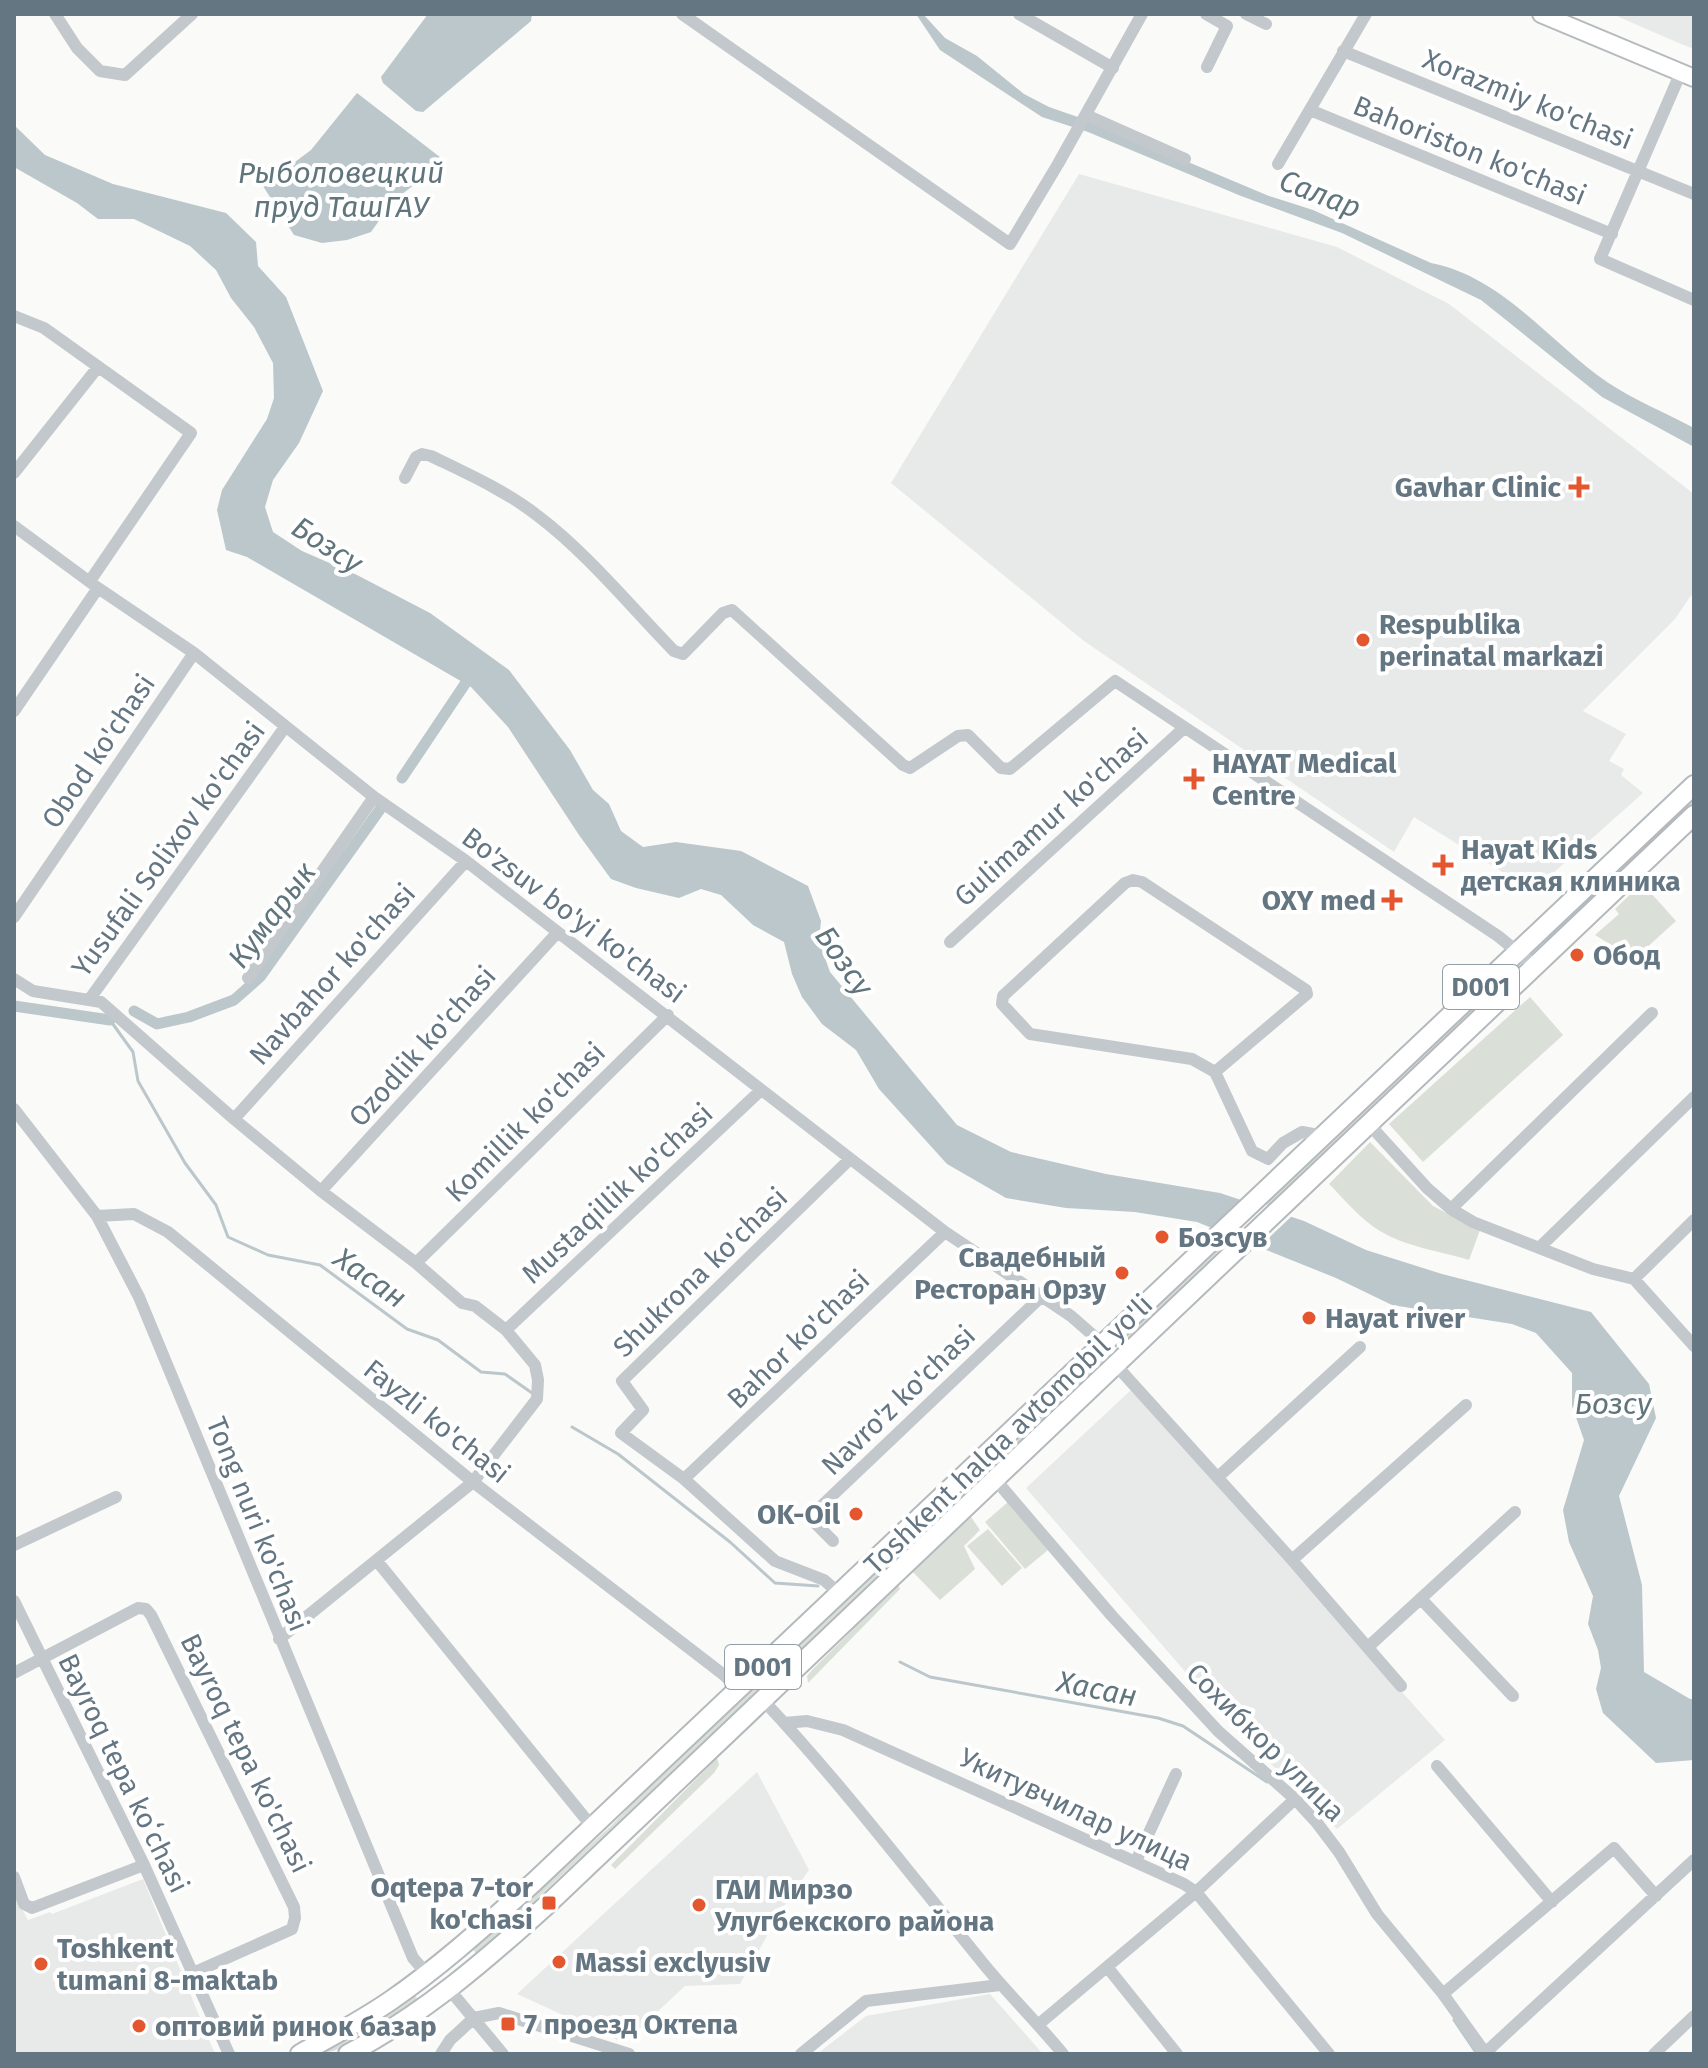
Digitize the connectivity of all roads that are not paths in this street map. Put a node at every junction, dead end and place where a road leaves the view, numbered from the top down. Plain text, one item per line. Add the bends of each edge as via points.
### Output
1 (55, 14) edge
2 (192, 14) edge
3 (682, 14) edge
4 (1019, 14) edge
5 (1142, 14) edge
6 (1206, 14) edge
7 (1246, 14) edge
8 (1366, 14) edge
9 (1541, 14) edge
10 (1230, 20) edge
11 (1266, 24) dead end
12 (1343, 51) junction
13 (1207, 67) dead end
14 (1113, 68) junction
15 (1688, 75) edge
16 (1310, 110) junction
17 (1086, 115) junction
18 (1185, 159) dead end
19 (1278, 164) dead end
20 (1640, 171) junction
21 (1694, 194) edge
22 (1612, 234) junction
23 (1694, 300) edge
24 (14, 316) edge
25 (98, 367) junction
26 (14, 473) edge
27 (405, 478) dead end
28 (14, 526) edge
29 (94, 585) junction
30 (194, 653) junction
31 (14, 711) edge
32 (285, 727) junction
33 (1184, 728) junction
34 (1694, 785) edge
35 (374, 797) junction
36 (1694, 815) edge
37 (466, 861) junction
38 (14, 917) edge
39 (557, 933) junction
40 (950, 942) dead end
41 (1518, 952) junction
42 (1535, 966) junction
43 (248, 978) dead end
44 (14, 979) edge
45 (89, 1000) junction
46 (1652, 1013) dead end
47 (668, 1015) junction
48 (1215, 1072) junction
49 (761, 1090) junction
50 (1694, 1097) edge
51 (14, 1109) edge
52 (234, 1119) junction
53 (1368, 1123) junction
54 (1324, 1136) junction
55 (850, 1159) junction
56 (321, 1191) junction
57 (1451, 1209) junction
58 (97, 1216) junction
59 (1694, 1220) edge
60 (945, 1232) junction
61 (1540, 1247) junction
62 (416, 1263) junction
63 (1634, 1279) junction
64 (1041, 1297) junction
65 (506, 1330) junction
66 (1103, 1344) junction
67 (1694, 1346) edge
68 (1360, 1347) dead end
69 (1114, 1363) junction
70 (1466, 1405) dead end
71 (1218, 1477) junction
72 (994, 1478) junction
73 (684, 1479) junction
74 (473, 1482) junction
75 (953, 1486) junction
76 (116, 1497) dead end
77 (968, 1502) junction
78 (1515, 1512) dead end
79 (833, 1541) dead end
80 (14, 1545) edge
81 (1292, 1560) junction
82 (377, 1561) junction
83 (840, 1594) junction
84 (1421, 1599) junction
85 (14, 1601) edge
86 (279, 1639) junction
87 (1368, 1647) junction
88 (42, 1657) junction
89 (14, 1673) edge
90 (1401, 1686) dead end
91 (739, 1689) junction
92 (1513, 1696) dead end
93 (762, 1699) junction
94 (784, 1723) junction
95 (1437, 1766) dead end
96 (1176, 1774) dead end
97 (1295, 1799) junction
98 (593, 1828) junction
99 (1694, 1860) edge
100 (1136, 1861) junction
101 (144, 1865) junction
102 (14, 1877) edge
103 (1196, 1892) junction
104 (1656, 1896) junction
105 (1552, 1902) junction
106 (1108, 1968) junction
107 (193, 1973) junction
108 (427, 1974) junction
109 (1000, 1985) junction
110 (449, 1989) junction
111 (1443, 1994) junction
112 (1694, 2016) edge
113 (474, 2018) junction
114 (1039, 2024) junction
115 (1485, 2053) edge
116 (229, 2054) edge
117 (300, 2054) edge
118 (348, 2054) edge
119 (441, 2054) edge
120 (503, 2054) edge
121 (629, 2054) edge
122 (801, 2054) edge
123 (1063, 2054) edge
124 (1177, 2054) edge
125 (1329, 2054) edge
126 (1654, 2054) edge

1 - 2 street via 100,71 125,75
3 - 17 street via 1010,244
4 - 14 street
5 - 14 street
6 - 10 street
7 - 11 street
8 - 12 street, Bahoriston ko'chasi
9 - 15 main road
10 - 13 street
12 - 16 street, Bahoriston ko'chasi
12 - 20 street, Xorazmiy ko'chasi
14 - 17 street
15 - 20 street
16 - 19 street, Bahoriston ko'chasi
16 - 22 street, Bahoriston ko'chasi
17 - 18 street
20 - 21 street, Xorazmiy ko'chasi
20 - 22 street
22 - 23 street via 1601,260
24 - 25 street via 44,328
25 - 26 street
25 - 29 street via 191,433
27 - 33 street, Gulimamur ko'chasi via 422,454 505,494 539,516 581,555 674,651 683,654 732,610 910,768 958,736 968,735 1001,768 1010,769 1115,681
28 - 29 street, Bo'zsuv bo'yi ko'chasi
29 - 30 street, Bo'zsuv bo'yi ko'chasi
29 - 31 street
30 - 32 street, Bo'zsuv bo'yi ko'chasi
30 - 38 street, Obod ko'chasi
32 - 35 street, Bo'zsuv bo'yi ko'chasi
32 - 45 street, Yusufali Solixov ko'chasi
33 - 40 street, Gulimamur ko'chasi
33 - 41 street, Gulimamur ko'chasi
34 - 41 highway, Toshkent halqa avtomobil yo'li / D001
35 - 37 street, Bo'zsuv bo'yi ko'chasi
35 - 43 street
36 - 42 highway, Toshkent halqa avtomobil yo'li / D001
37 - 39 street, Bo'zsuv bo'yi ko'chasi
37 - 52 street, Navbahor ko'chasi
39 - 47 street, Bo'zsuv bo'yi ko'chasi
39 - 56 street, Ozodlik ko'chasi
41 - 42 street, Gulimamur ko'chasi
41 - 54 highway, Toshkent halqa avtomobil yo'li / D001
42 - 53 highway, Toshkent halqa avtomobil yo'li / D001
44 - 45 street via 33,991
45 - 52 street via 101,1002
46 - 57 street
47 - 49 street, Bo'zsuv bo'yi ko'chasi
47 - 62 street, Komillik ko'chasi
48 - 48 street via 1192,1059 1030,1034 1002,1004 1003,996 1125,883 1142,882 1307,991
48 - 54 street via 1252,1151 1268,1159 1302,1132
49 - 55 street, Bo'zsuv bo'yi ko'chasi
49 - 65 street, Mustaqillik ko'chasi
50 - 61 street
51 - 58 street, Tong nuri ko'chasi
52 - 56 street
53 - 57 street
53 - 69 highway, Toshkent halqa avtomobil yo'li / D001
54 - 66 highway, Toshkent halqa avtomobil yo'li / D001
55 - 60 street, Bo'zsuv bo'yi ko'chasi
55 - 73 street, Shukrona ko'chasi via 622,1381 643,1410 621,1433
56 - 62 street
57 - 61 street
58 - 74 street, Fayzli ko'chasi via 134,1214 168,1232
58 - 86 street, Tong nuri ko'chasi via 139,1297
59 - 63 street
60 - 64 street, Bo'zsuv bo'yi ko'chasi
60 - 73 street, Bahor ko'chasi
61 - 63 street
62 - 65 street via 462,1303 475,1306
63 - 67 street
64 - 66 street, Bo'zsuv bo'yi ko'chasi
64 - 79 street, Navro'z ko'chasi via 815,1512 815,1523
65 - 74 street via 535,1365 537,1399
66 - 75 highway, Toshkent halqa avtomobil yo'li / D001
68 - 71 street
69 - 71 street
69 - 72 highway, Toshkent halqa avtomobil yo'li / D001
70 - 81 street
71 - 81 street
72 - 77 highway, Toshkent halqa avtomobil yo'li / D001
72 - 97 street, Сохибкор улица via 1218,1731
73 - 83 street, Shukrona ko'chasi via 775,1561 824,1580
74 - 82 street
74 - 91 street, Fayzli ko'chasi
75 - 77 highway
75 - 83 highway, Toshkent halqa avtomobil yo'li / D001
76 - 80 street
77 - 93 highway, Toshkent halqa avtomobil yo'li / D001
78 - 84 street
81 - 87 street
82 - 86 street
82 - 98 street
83 - 91 highway, Toshkent halqa avtomobil yo'li / D001
84 - 87 street
84 - 92 street
85 - 88 street, Bayroq tepa koʻchasi
86 - 108 street, Tong nuri ko'chasi via 413,1958
87 - 90 street
88 - 89 street
88 - 101 street, Bayroq tepa koʻchasi
88 - 107 street, Bayroq tepa ko'chasi via 138,1608 146,1609 294,1907 292,1929
91 - 98 highway, Toshkent halqa avtomobil yo'li / D001
93 - 94 street
93 - 110 highway, Toshkent halqa avtomobil yo'li / D001 via 549,1903
94 - 100 street, Укитувчилар улица via 807,1721 843,1730
94 - 109 street
95 - 105 street
96 - 100 street
97 - 103 street
97 - 111 street, Сохибкор улица via 1339,1852 1377,1914
98 - 108 highway, Toshkent halqa avtomobil yo'li / D001
99 - 104 street
100 - 103 street, Укитувчилар улица
101 - 102 street via 32,1908 24,1904
101 - 107 street, Bayroq tepa koʻchasi
103 - 106 street
103 - 125 street, Укитувчилар улица
104 - 105 street via 1614,1848
104 - 115 street
105 - 111 street
106 - 114 street
106 - 124 street
107 - 116 street, Bayroq tepa koʻchasi
108 - 110 highway
108 - 117 highway, Toshkent halqa avtomobil yo'li / D001
109 - 114 street
109 - 122 street via 866,2001
110 - 113 street
110 - 118 highway, Toshkent halqa avtomobil yo'li / D001
111 - 115 street, Сохибкор улица
112 - 126 street
113 - 119 street
113 - 120 street
113 - 121 street via 499,2013
114 - 123 street

